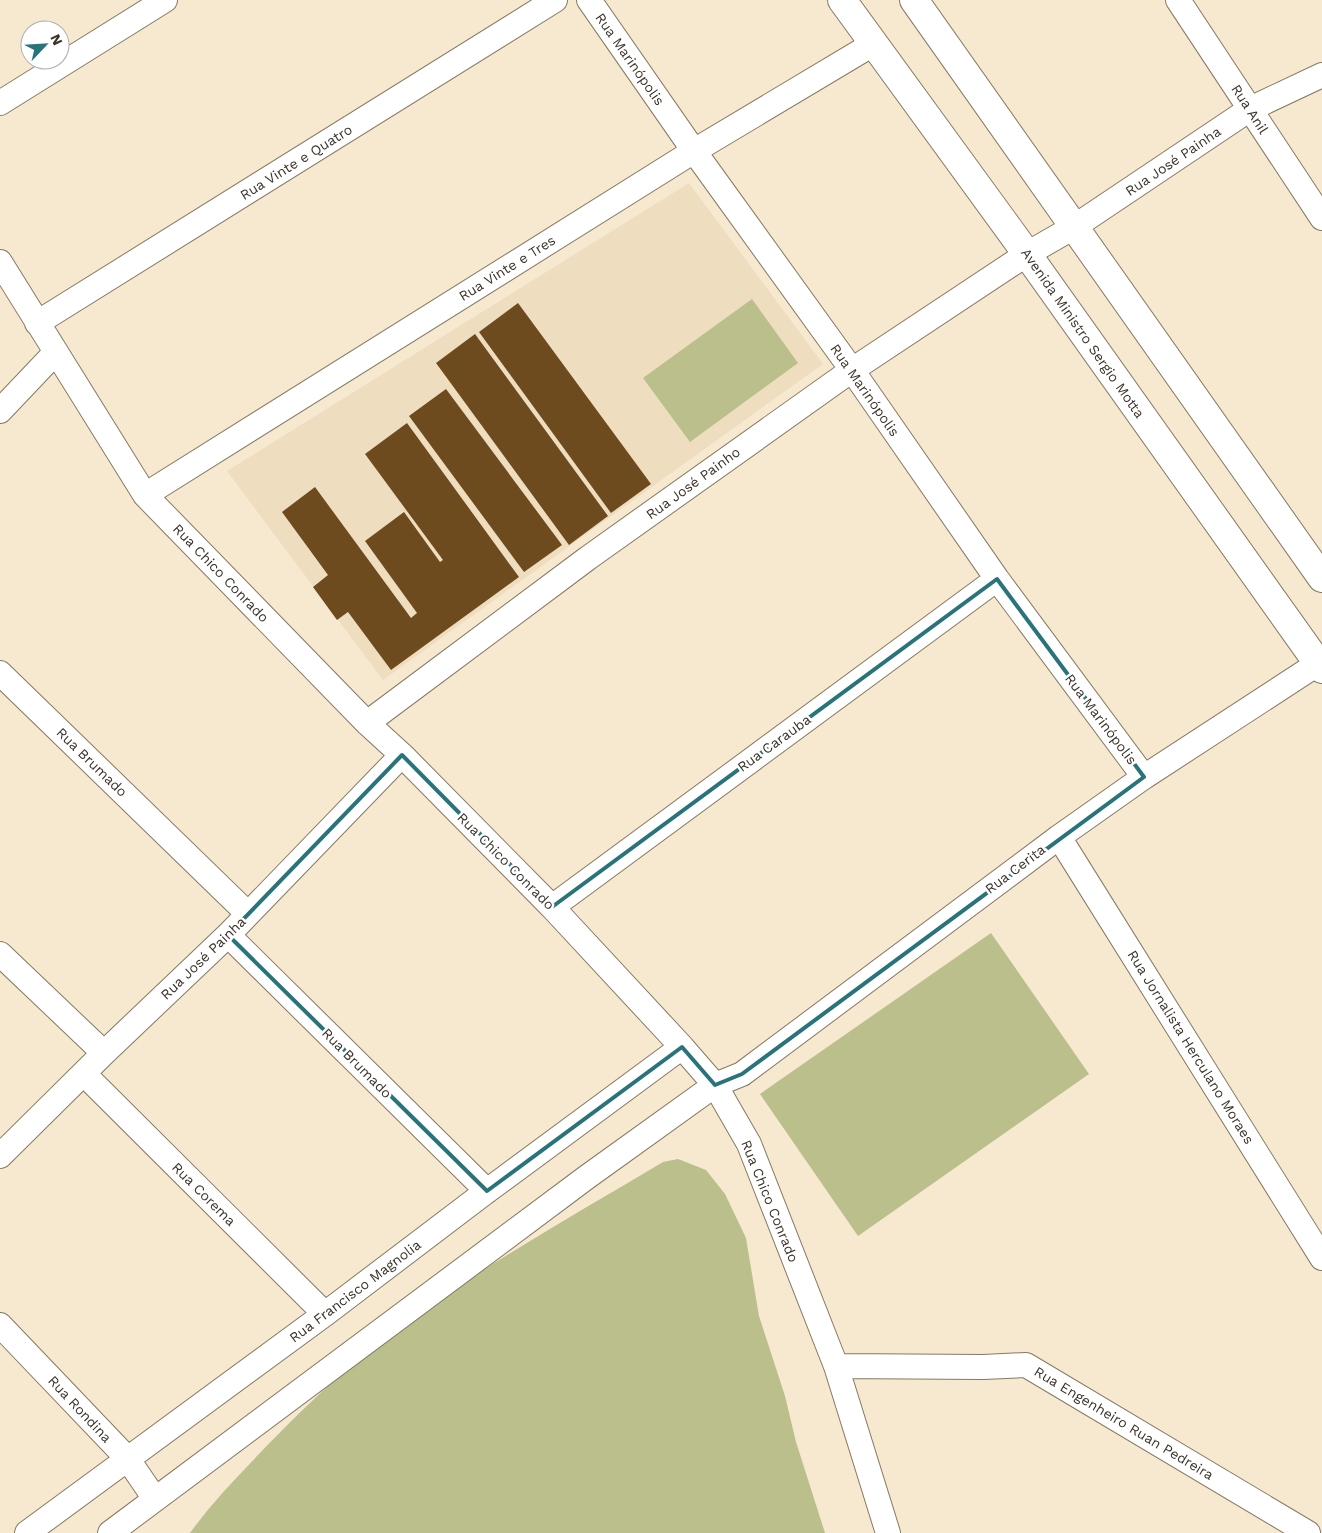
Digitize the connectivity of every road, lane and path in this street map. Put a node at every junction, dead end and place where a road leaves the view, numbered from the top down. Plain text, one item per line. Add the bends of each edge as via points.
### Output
1 (165, 0) edge
2 (555, 0) edge
3 (589, 0) edge
4 (842, 0) edge
5 (914, 0) edge
6 (1178, 0) edge
7 (873, 44) junction
8 (1322, 75) edge
9 (0, 103) edge
10 (1250, 110) junction
11 (694, 151) junction
12 (1322, 218) edge
13 (1074, 226) junction
14 (1027, 254) junction
15 (0, 262) edge
16 (37, 323) junction
17 (55, 353) junction
18 (852, 370) junction
19 (0, 411) edge
20 (145, 495) junction
21 (997, 578) junction
22 (1322, 578) edge
23 (1321, 664) edge
24 (0, 673) edge
25 (367, 723) junction
26 (402, 755) junction
27 (1144, 777) junction
28 (1059, 837) junction
29 (552, 907) junction
30 (248, 914) junction
31 (228, 935) junction
32 (0, 954) edge
33 (682, 1047) junction
34 (104, 1053) junction
35 (84, 1074) junction
36 (714, 1085) junction
37 (0, 1156) edge
38 (487, 1192) junction
39 (1322, 1258) edge
40 (325, 1314) junction
41 (0, 1325) edge
42 (836, 1366) junction
43 (127, 1458) junction
44 (155, 1499) junction
45 (27, 1533) edge
46 (110, 1533) edge
47 (888, 1533) edge
48 (1308, 1533) edge

1 - 9 street
2 - 16 street, Rua Vinte e Quatro
3 - 11 street, Rua Marinópolis
4 - 7 street, Avenida Ministro Sergio Motta
5 - 13 street
6 - 10 street, Rua Anil
7 - 11 street, Rua Vinte e Tres
7 - 14 street, Avenida Ministro Sergio Motta
8 - 10 street, Rua José Painha
10 - 12 street, Rua Anil
10 - 13 street, Rua José Painha
11 - 18 street, Rua Marinópolis
11 - 20 street, Rua Vinte e Tres
13 - 14 street, Rua José Painha
13 - 22 street
14 - 18 street, Rua José Painho
14 - 23 street, Avenida Ministro Sergio Motta
15 - 16 street, Rua Chico Conrado
16 - 17 street, Rua Chico Conrado
17 - 19 street
17 - 20 street, Rua Chico Conrado
18 - 21 street, Rua Marinópolis
18 - 25 street, Rua José Painho via 588,558
20 - 25 street, Rua Chico Conrado
21 - 27 street, Rua Marinópolis
21 - 29 street, Rua Carauba
23 - 27 street, Rua Cerita
24 - 30 street, Rua Brumado
25 - 26 street, Rua Chico Conrado
26 - 29 street, Rua Chico Conrado
26 - 30 street, Rua José Painha
27 - 28 street, Rua Cerita
28 - 36 street, Rua Cerita via 742,1074
28 - 39 street, Rua Jornalista Herculano Moraes
29 - 33 street, Rua Chico Conrado
30 - 31 street, Rua José Painha
31 - 34 street, Rua José Painha
31 - 38 street, Rua Brumado
32 - 34 street
33 - 36 street, Rua Chico Conrado
33 - 38 street, Rua Francisco Magnolia
34 - 35 street, Rua José Painha
35 - 37 street, Rua José Painha
35 - 40 street, Rua Corema
36 - 42 street, Rua Chico Conrado via 749,1144
36 - 44 street
38 - 40 street, Rua Francisco Magnolia
40 - 43 street, Rua Francisco Magnolia
41 - 43 street, Rua Rondina
42 - 47 street, Rua Chico Conrado
42 - 48 street, Rua Engenheiro Ruan Pedreira via 1026,1365
43 - 44 street, Rua Rondina
43 - 45 street, Rua Francisco Magnolia
44 - 46 street

